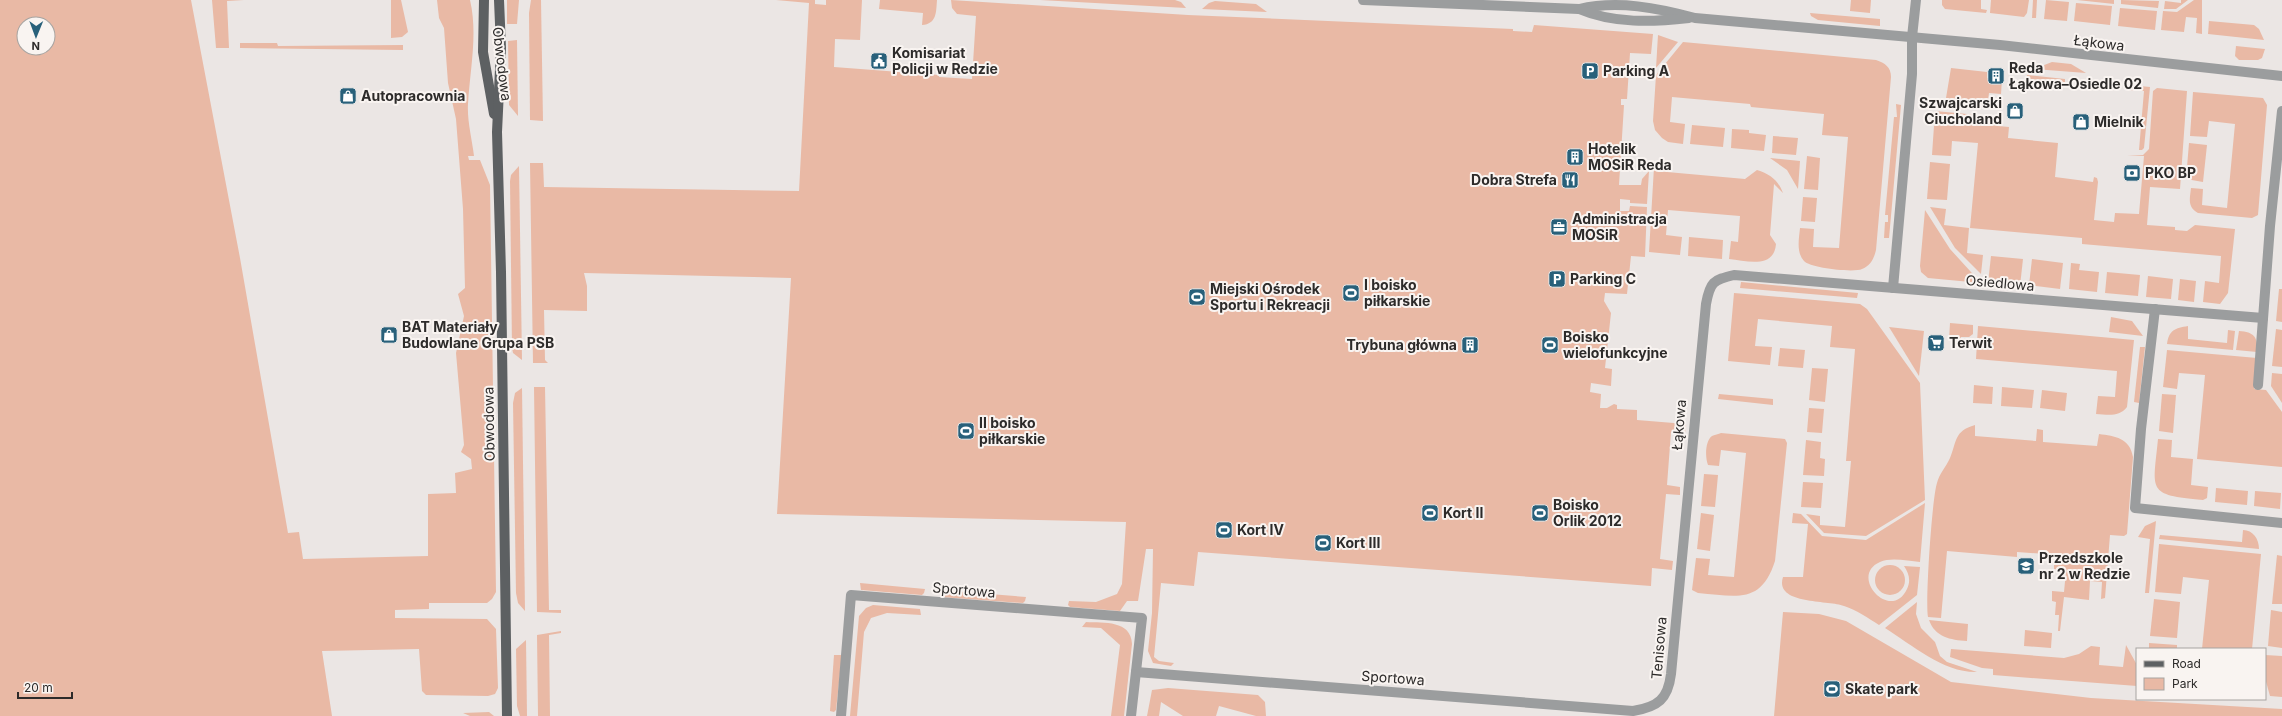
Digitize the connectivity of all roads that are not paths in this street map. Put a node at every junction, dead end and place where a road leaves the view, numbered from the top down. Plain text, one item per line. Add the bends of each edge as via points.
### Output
1 (484, 0) edge
2 (499, 0) edge
3 (1363, 0) edge
4 (1916, 0) edge
5 (1912, 37) junction
6 (2282, 76) edge
7 (2282, 111) edge
8 (497, 132) junction
9 (1734, 275) joint
10 (1893, 288) junction
11 (2155, 309) junction
12 (2263, 318) junction
13 (2258, 385) dead end
14 (2282, 523) edge
15 (1678, 596) joint
16 (1136, 672) junction
17 (1648, 712) edge
18 (507, 716) edge
19 (841, 716) edge
20 (1131, 716) edge

1 - 8 main road, Obwodowa via 483,52
2 - 8 main road, Obwodowa via 501,48
3 - 5 street, Łąkowa via 1579,10 1599,18 1657,22 1695,18
4 - 5 street
5 - 6 street, Łąkowa
5 - 10 street via 1912,74
7 - 12 street
8 - 18 main road, Obwodowa
9 - 10 street, Osiedlowa
9 - 15 street, Łąkowa via 1718,278 1709,287 1706,304
10 - 11 street, Osiedlowa
11 - 12 street, Osiedlowa
11 - 14 street via 2135,508
12 - 13 street
15 - 17 street, Tenisowa via 1670,687 1659,703
16 - 17 street, Sportowa
16 - 19 street, Sportowa via 1142,618 851,595
16 - 20 street, Sportowa

